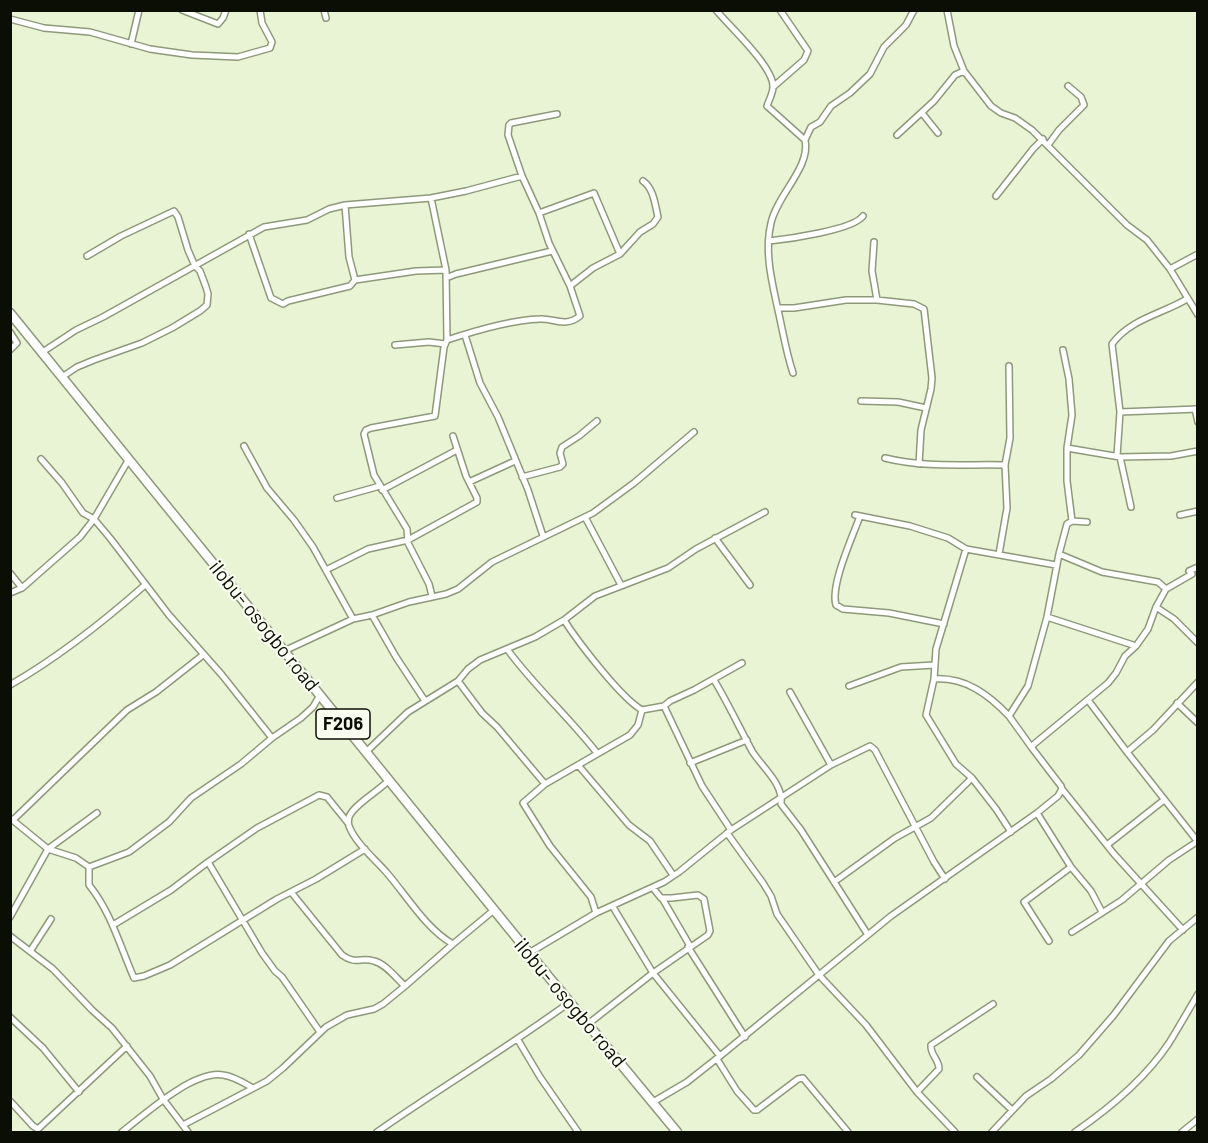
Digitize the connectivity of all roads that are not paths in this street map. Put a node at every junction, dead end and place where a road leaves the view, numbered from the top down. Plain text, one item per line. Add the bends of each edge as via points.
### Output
1 (139, 10) edge
2 (182, 10) edge
3 (225, 10) edge
4 (260, 10) edge
5 (324, 10) edge
6 (716, 10) edge
7 (780, 10) edge
8 (914, 10) edge
9 (947, 10) edge
10 (326, 18) dead end
11 (10, 19) edge
12 (130, 44) junction
13 (964, 71) junction
14 (1068, 86) dead end
15 (773, 87) junction
16 (921, 113) junction
17 (557, 114) dead end
18 (938, 133) dead end
19 (897, 135) dead end
20 (1043, 139) junction
21 (805, 140) junction
22 (1048, 145) junction
23 (522, 176) junction
24 (644, 181) dead end
25 (996, 196) dead end
26 (430, 198) junction
27 (345, 205) junction
28 (539, 213) junction
29 (863, 216) dead end
30 (249, 234) junction
31 (769, 241) junction
32 (874, 242) dead end
33 (552, 251) junction
34 (620, 254) junction
35 (1197, 254) edge
36 (87, 256) dead end
37 (202, 262) junction
38 (195, 266) junction
39 (1170, 268) junction
40 (446, 270) junction
41 (200, 271) junction
42 (446, 278) junction
43 (355, 280) junction
44 (570, 286) junction
45 (1187, 299) junction
46 (877, 300) junction
47 (778, 308) junction
48 (10, 313) edge
49 (1197, 315) edge
50 (10, 332) edge
51 (465, 335) junction
52 (446, 342) junction
53 (395, 345) dead end
54 (10, 350) edge
55 (1064, 350) dead end
56 (41, 353) junction
57 (1009, 366) dead end
58 (793, 373) dead end
59 (62, 377) junction
60 (861, 401) dead end
61 (926, 408) junction
62 (1196, 409) edge
63 (1120, 412) junction
64 (597, 421) dead end
65 (1197, 422) edge
66 (694, 432) dead end
67 (453, 436) dead end
68 (244, 447) dead end
69 (1067, 448) junction
70 (457, 450) junction
71 (1197, 451) edge
72 (1118, 457) junction
73 (885, 458) dead end
74 (41, 459) dead end
75 (129, 459) junction
76 (514, 461) junction
77 (919, 464) junction
78 (1005, 465) junction
79 (522, 477) junction
80 (469, 482) junction
81 (381, 488) junction
82 (337, 498) dead end
83 (1131, 507) dead end
84 (1197, 511) edge
85 (765, 512) dead end
86 (1180, 515) dead end
87 (585, 517) junction
88 (94, 519) junction
89 (1072, 521) junction
90 (1087, 522) dead end
91 (543, 536) junction
92 (715, 538) junction
93 (408, 540) junction
94 (966, 549) junction
95 (999, 554) junction
96 (1059, 555) junction
97 (1056, 565) junction
98 (1197, 567) edge
99 (326, 570) junction
100 (10, 573) edge
101 (145, 585) junction
102 (621, 585) junction
103 (750, 585) dead end
104 (22, 588) junction
105 (1166, 589) junction
106 (10, 593) edge
107 (432, 596) junction
108 (1156, 607) junction
109 (372, 615) junction
110 (1047, 617) junction
111 (353, 619) junction
112 (564, 620) junction
113 (944, 624) junction
114 (1197, 643) edge
115 (1136, 646) junction
116 (507, 649) junction
117 (284, 651) junction
118 (203, 655) junction
119 (742, 663) dead end
120 (934, 665) junction
121 (934, 679) junction
122 (714, 680) junction
123 (458, 681) junction
124 (1197, 681) edge
125 (10, 685) edge
126 (849, 686) dead end
127 (790, 692) dead end
128 (320, 695) junction
129 (1088, 700) junction
130 (425, 701) junction
131 (1178, 703) junction
132 (664, 706) junction
133 (642, 710) junction
134 (1009, 716) junction
135 (1197, 723) edge
136 (272, 738) junction
137 (747, 740) junction
138 (1032, 748) junction
139 (366, 752) junction
140 (1127, 752) junction
141 (597, 753) junction
142 (690, 763) junction
143 (578, 765) junction
144 (831, 765) junction
145 (972, 778) junction
146 (389, 780) junction
147 (545, 784) junction
148 (1062, 789) junction
149 (782, 798) junction
150 (1164, 800) junction
151 (97, 813) dead end
152 (1036, 813) junction
153 (12, 819) edge
154 (348, 823) junction
155 (916, 827) junction
156 (729, 832) junction
157 (1011, 832) junction
158 (1197, 842) edge
159 (1107, 845) junction
160 (48, 849) junction
161 (365, 849) junction
162 (208, 862) junction
163 (89, 867) junction
164 (1071, 867) junction
165 (673, 875) junction
166 (945, 879) junction
167 (834, 882) junction
168 (1141, 884) junction
169 (653, 888) junction
170 (291, 892) junction
171 (661, 898) junction
172 (613, 907) junction
173 (494, 910) junction
174 (1102, 912) junction
175 (596, 913) junction
176 (1197, 917) edge
177 (10, 918) edge
178 (51, 920) dead end
179 (243, 921) junction
180 (113, 926) junction
181 (1183, 930) junction
182 (1072, 933) dead end
183 (868, 935) junction
184 (10, 936) edge
185 (1049, 941) dead end
186 (453, 944) junction
187 (689, 946) junction
188 (31, 950) junction
189 (529, 953) junction
190 (653, 973) junction
191 (819, 975) junction
192 (405, 986) junction
193 (1197, 994) edge
194 (570, 1002) junction
195 (993, 1004) dead end
196 (10, 1017) edge
197 (588, 1024) junction
198 (320, 1032) junction
199 (745, 1037) junction
200 (518, 1040) junction
201 (127, 1046) junction
202 (718, 1058) junction
203 (977, 1077) dead end
204 (253, 1088) junction
205 (79, 1092) junction
206 (917, 1092) junction
207 (163, 1099) junction
208 (10, 1101) edge
209 (652, 1102) junction
210 (1012, 1110) junction
211 (1197, 1119) edge
212 (183, 1125) junction
213 (122, 1132) edge
214 (189, 1132) edge
215 (376, 1132) edge
216 (578, 1132) edge
217 (677, 1132) edge
218 (848, 1132) edge
219 (955, 1132) edge
220 (992, 1132) edge
221 (1075, 1132) edge
222 (1182, 1132) edge

1 - 12 street
2 - 3 street via 218,24
4 - 12 street via 272,42 270,48 260,52 219,58
5 - 10 street
6 - 15 street via 769,73
7 - 15 street via 808,51 804,60
8 - 21 street via 906,25 884,47 870,74 831,106
9 - 13 street
11 - 12 street via 44,28 90,32
13 - 16 street via 955,75
13 - 20 street via 991,106
14 - 22 street via 1084,105
15 - 21 street via 767,106
16 - 18 street
16 - 19 street
17 - 23 street via 509,125 508,135
20 - 22 street
20 - 25 street
21 - 31 street via 805,157 776,208
22 - 39 street via 1127,225 1147,240
23 - 26 street
23 - 28 street
24 - 34 street via 658,217
26 - 27 street
26 - 40 street
27 - 30 street via 307,220 264,227
27 - 43 street
28 - 33 street
28 - 34 street via 594,194
29 - 31 street via 852,224 807,236
30 - 37 street
30 - 43 street via 271,298 283,304 350,286
31 - 47 street via 772,288
32 - 46 street via 872,271
33 - 42 street
33 - 44 street
34 - 44 street
35 - 39 street
36 - 38 street via 174,211
37 - 38 street
37 - 41 street
38 - 41 street
38 - 56 street
39 - 45 street
40 - 42 street
40 - 43 street
41 - 59 street via 208,294 204,308 142,344 85,363
42 - 52 street
44 - 51 street via 580,316 576,320 521,320
45 - 49 street
45 - 63 street via 1134,323 1112,344
46 - 47 street
46 - 61 street via 914,304 926,312 932,378
47 - 58 street
48 - 56 main road, ilobu- osogbo road / F206
50 - 54 street via 17,343
51 - 52 street
51 - 76 street via 480,382
52 - 53 street
52 - 81 street via 435,416 365,432
55 - 69 street via 1072,415
56 - 59 main road, ilobu- osogbo road / F206
57 - 78 street via 1010,438
59 - 75 main road, ilobu- osogbo road / F206
60 - 61 street
61 - 77 street
62 - 63 street
62 - 65 street
63 - 72 street
64 - 79 street via 562,447 560,467
66 - 87 street via 634,483
67 - 70 street
68 - 99 street via 267,488 304,534
69 - 72 street
69 - 89 street
70 - 80 street
70 - 81 street
71 - 72 street via 1171,456
72 - 83 street
73 - 77 street
74 - 88 street via 83,513
75 - 88 street
75 - 117 main road, ilobu- osogbo road / F206
76 - 79 street
76 - 80 street
77 - 78 street
78 - 95 street via 1007,508
79 - 91 street
80 - 93 street via 477,502
81 - 82 street
81 - 93 street via 407,528
84 - 86 street
85 - 92 street
87 - 91 street
87 - 102 street
88 - 101 street
88 - 104 street via 63,554
89 - 90 street
89 - 96 street via 1067,524
91 - 107 street via 492,562 458,589
92 - 102 street via 668,568
92 - 103 street
93 - 99 street via 368,549
93 - 107 street
94 - 95 street
94 - 113 street
94 - 113 street via 948,538 910,526 857,515 838,581 836,605
95 - 97 street
96 - 97 street
96 - 105 street via 1102,572 1158,582
97 - 110 street
98 - 105 street
99 - 111 street
100 - 104 street
101 - 118 street
101 - 125 street via 40,668
102 - 112 street via 595,596
104 - 106 street
105 - 108 street
107 - 109 street
108 - 114 street
108 - 115 street
109 - 111 street
109 - 130 street
110 - 115 street
110 - 134 street via 1028,686
111 - 117 street
112 - 116 street
112 - 133 street via 601,668
113 - 120 street
115 - 129 street via 1108,683
116 - 123 street via 480,660
116 - 141 street
117 - 128 main road, ilobu- osogbo road / F206
118 - 136 street
118 - 153 street via 128,710
119 - 122 street
120 - 121 street
120 - 126 street via 901,667
121 - 134 street via 973,686
121 - 145 street via 926,715 956,764
122 - 132 street
122 - 137 street
123 - 130 street
123 - 147 street
124 - 131 street
127 - 144 street
128 - 136 street via 301,718
128 - 139 main road, ilobu- osogbo road / F206
129 - 138 street
129 - 140 street
130 - 139 street
131 - 135 street
131 - 140 street
132 - 133 street
132 - 142 street
133 - 141 street via 630,735
134 - 138 street
136 - 163 street via 241,765 191,798 170,822 129,852
137 - 142 street
137 - 149 street
138 - 148 street
139 - 146 main road, ilobu- osogbo road / F206
140 - 150 street
141 - 143 street
142 - 156 street
143 - 147 street
143 - 165 street via 629,825 650,841
144 - 149 street
144 - 155 street via 872,747
145 - 155 street via 931,818
145 - 157 street
146 - 154 street via 356,806
146 - 173 main road, ilobu- osogbo road / F206
147 - 175 street via 524,802 524,807 589,893
148 - 152 street
148 - 159 street
149 - 156 street
149 - 167 street via 781,804
150 - 158 street
150 - 159 street
151 - 160 street
152 - 157 street
152 - 164 street
153 - 160 street
154 - 161 street
154 - 162 street via 327,797 319,795 257,828
155 - 166 street
155 - 167 street
156 - 165 street
156 - 191 street via 771,896 777,914
157 - 166 street
158 - 168 street
159 - 168 street
160 - 163 street via 76,858
160 - 177 street
161 - 170 street
161 - 186 street via 434,929
162 - 179 street
162 - 180 street
163 - 180 street via 89,885
164 - 174 street
164 - 185 street via 1024,902
165 - 169 street
166 - 183 street
167 - 183 street
168 - 174 street
168 - 181 street
169 - 171 street
169 - 172 street
170 - 179 street
170 - 192 street via 342,955 353,961 376,962
171 - 187 street
171 - 187 street via 698,895 704,899 710,931
172 - 175 street
172 - 190 street
173 - 186 street
173 - 189 main road, ilobu- osogbo road / F206
174 - 182 street
175 - 189 street
176 - 181 street
178 - 188 street
179 - 180 street via 170,965 134,978
179 - 198 street via 274,971 282,976
181 - 210 street via 1163,949 1079,1055
183 - 191 street
184 - 188 street
186 - 192 street
187 - 190 street
187 - 199 street
188 - 201 street
189 - 194 main road, ilobu- osogbo road / F206
190 - 197 street
190 - 202 street
191 - 199 street
191 - 206 street via 866,1025
192 - 198 street via 374,1009 347,1015
193 - 221 street via 1150,1067 1123,1095
194 - 197 main road, ilobu- osogbo road / F206
194 - 200 street
195 - 206 street via 931,1045 939,1069
196 - 205 street via 43,1048
197 - 209 main road, ilobu- osogbo road / F206
198 - 204 street via 283,1068
199 - 202 street
200 - 215 street
200 - 216 street
201 - 205 street
201 - 207 street
202 - 209 street
202 - 218 street via 737,1092 754,1110 803,1078
203 - 210 street
204 - 207 street via 229,1076 214,1075
204 - 212 street
205 - 208 street via 39,1129
206 - 219 street
207 - 212 street
207 - 213 street
209 - 217 main road, ilobu- osogbo road / F206
210 - 220 street
211 - 222 street
212 - 214 street

